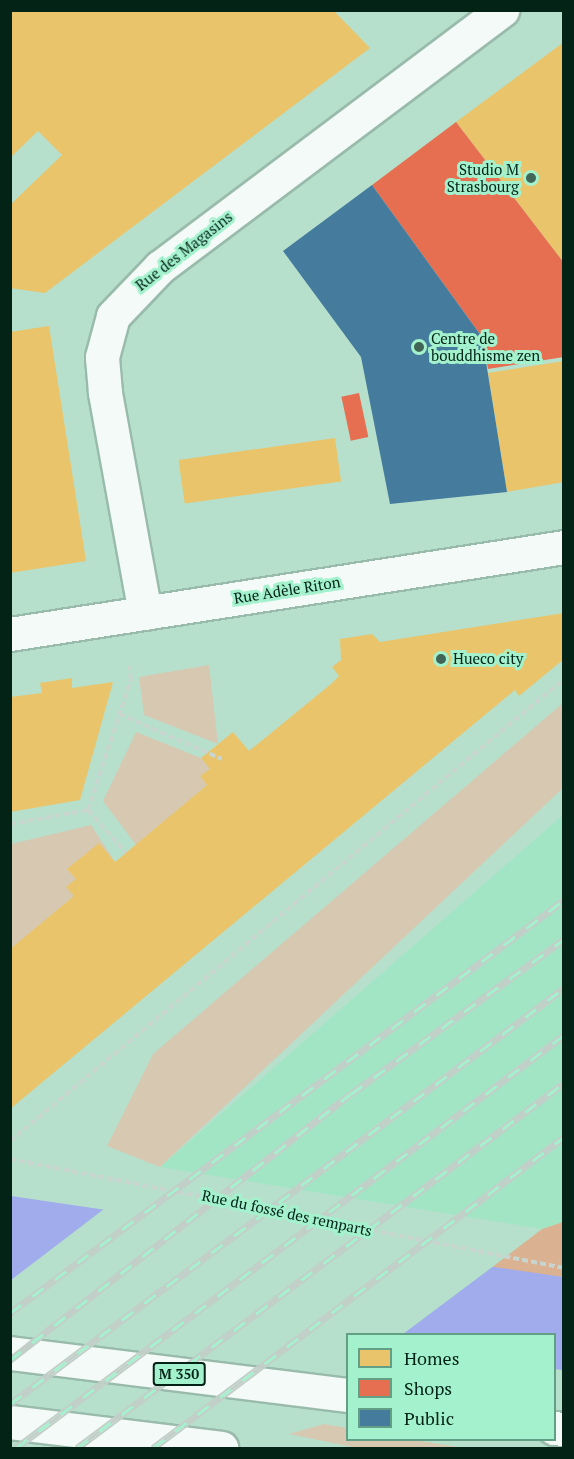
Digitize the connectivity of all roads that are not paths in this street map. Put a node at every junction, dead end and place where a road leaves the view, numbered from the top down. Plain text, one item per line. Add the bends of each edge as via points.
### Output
1 (502, 10) edge
2 (564, 547) edge
3 (145, 613) junction
4 (10, 634) edge
5 (10, 1353) edge
6 (346, 1395) edge
7 (10, 1422) edge
8 (221, 1449) edge

1 - 3 main road, Rue des Magasins via 160,267 113,316 104,337 103,369
2 - 3 main road, Rue Adèle Riton
3 - 4 main road, Rue Adèle Riton
5 - 6 main road, M 350
7 - 8 main road

